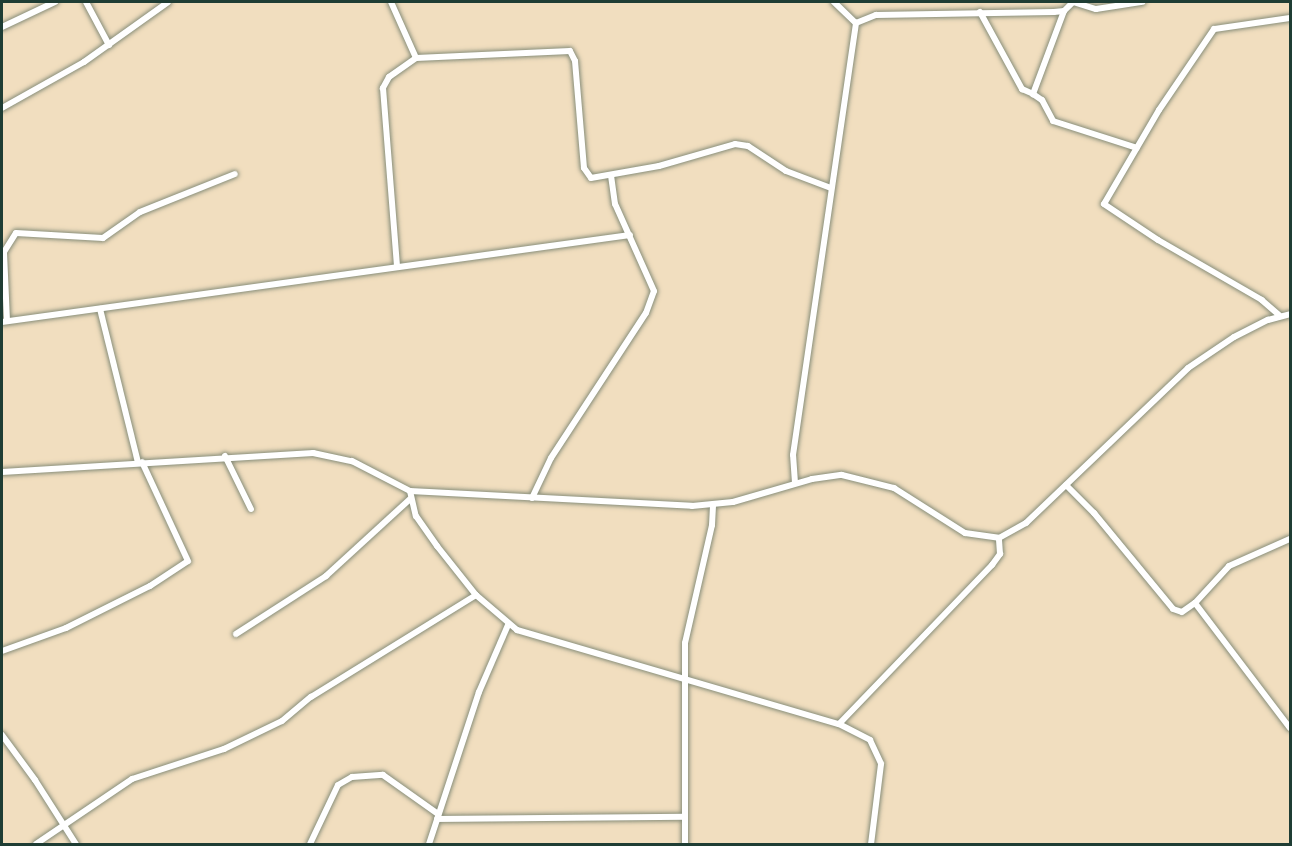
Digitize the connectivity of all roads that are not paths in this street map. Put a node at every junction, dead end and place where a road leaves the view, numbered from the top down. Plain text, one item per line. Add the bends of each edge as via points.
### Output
1 (55, 2) edge
2 (86, 2) edge
3 (168, 2) edge
4 (391, 2) edge
5 (834, 2) edge
6 (1073, 2) edge
7 (1142, 2) edge
8 (1064, 11) junction
9 (980, 12) junction
10 (1290, 18) edge
11 (856, 23) junction
12 (2, 27) edge
13 (109, 45) junction
14 (416, 58) junction
15 (1033, 94) junction
16 (2, 108) edge
17 (1137, 148) junction
18 (236, 174) dead end
19 (611, 176) junction
20 (831, 188) junction
21 (630, 235) junction
22 (397, 266) junction
23 (100, 309) junction
24 (1290, 314) edge
25 (1279, 315) junction
26 (4, 322) edge
27 (225, 456) junction
28 (140, 462) junction
29 (2, 472) edge
30 (795, 483) junction
31 (1066, 485) junction
32 (410, 491) junction
33 (531, 498) junction
34 (410, 499) junction
35 (713, 505) junction
36 (251, 509) dead end
37 (999, 538) junction
38 (1290, 539) edge
39 (476, 595) junction
40 (1195, 603) junction
41 (508, 625) junction
42 (236, 634) dead end
43 (2, 651) edge
44 (685, 681) junction
45 (839, 724) junction
46 (1290, 728) edge
47 (2, 735) edge
48 (438, 816) junction
49 (684, 817) junction
50 (64, 825) junction
51 (36, 844) edge
52 (76, 844) edge
53 (310, 844) edge
54 (429, 844) edge
55 (685, 844) edge
56 (871, 844) edge

1 - 12 street
2 - 13 street
3 - 13 street
4 - 14 street
5 - 11 street
6 - 7 street via 1096,9
6 - 8 street
8 - 9 street
8 - 15 street
9 - 11 street via 876,15
9 - 15 street via 1022,89
10 - 17 street via 1226,24 1214,29
11 - 20 street
13 - 16 street
14 - 19 street via 570,51 575,61 585,172 595,179
14 - 22 street via 389,77 383,88
15 - 17 street via 1044,102 1053,121
17 - 25 street via 1104,204 1262,300
18 - 26 street via 140,212 103,238 27,231 12,236 4,252
19 - 20 street via 742,145 786,171
19 - 21 street via 615,204
20 - 30 street via 793,455
21 - 22 street
21 - 33 street via 654,285 652,300 550,458
22 - 23 street
23 - 26 street
23 - 28 street
24 - 25 street
25 - 31 street via 1234,337 1180,375
27 - 28 street
27 - 32 street via 332,455 361,465
27 - 36 street
28 - 29 street
28 - 43 street via 188,559 187,564 66,628
30 - 35 street
30 - 37 street via 842,475 874,481 894,488 965,533
31 - 37 street via 1018,530
31 - 40 street via 1173,609 1182,612
32 - 33 street
32 - 34 street
33 - 35 street
34 - 39 street via 429,535
34 - 42 street via 326,576
35 - 44 street via 712,525 687,632
37 - 45 street via 1000,554 988,570
38 - 40 street via 1229,566
39 - 41 street
39 - 50 street via 311,696 282,721 224,748 132,779
40 - 46 street
41 - 44 street via 529,635
41 - 48 street via 489,664
44 - 45 street
44 - 49 street
45 - 56 street via 870,740 880,758
47 - 50 street
48 - 49 street
48 - 53 street via 390,778 375,773 360,775 341,782
48 - 54 street
49 - 55 street
50 - 51 street
50 - 52 street

